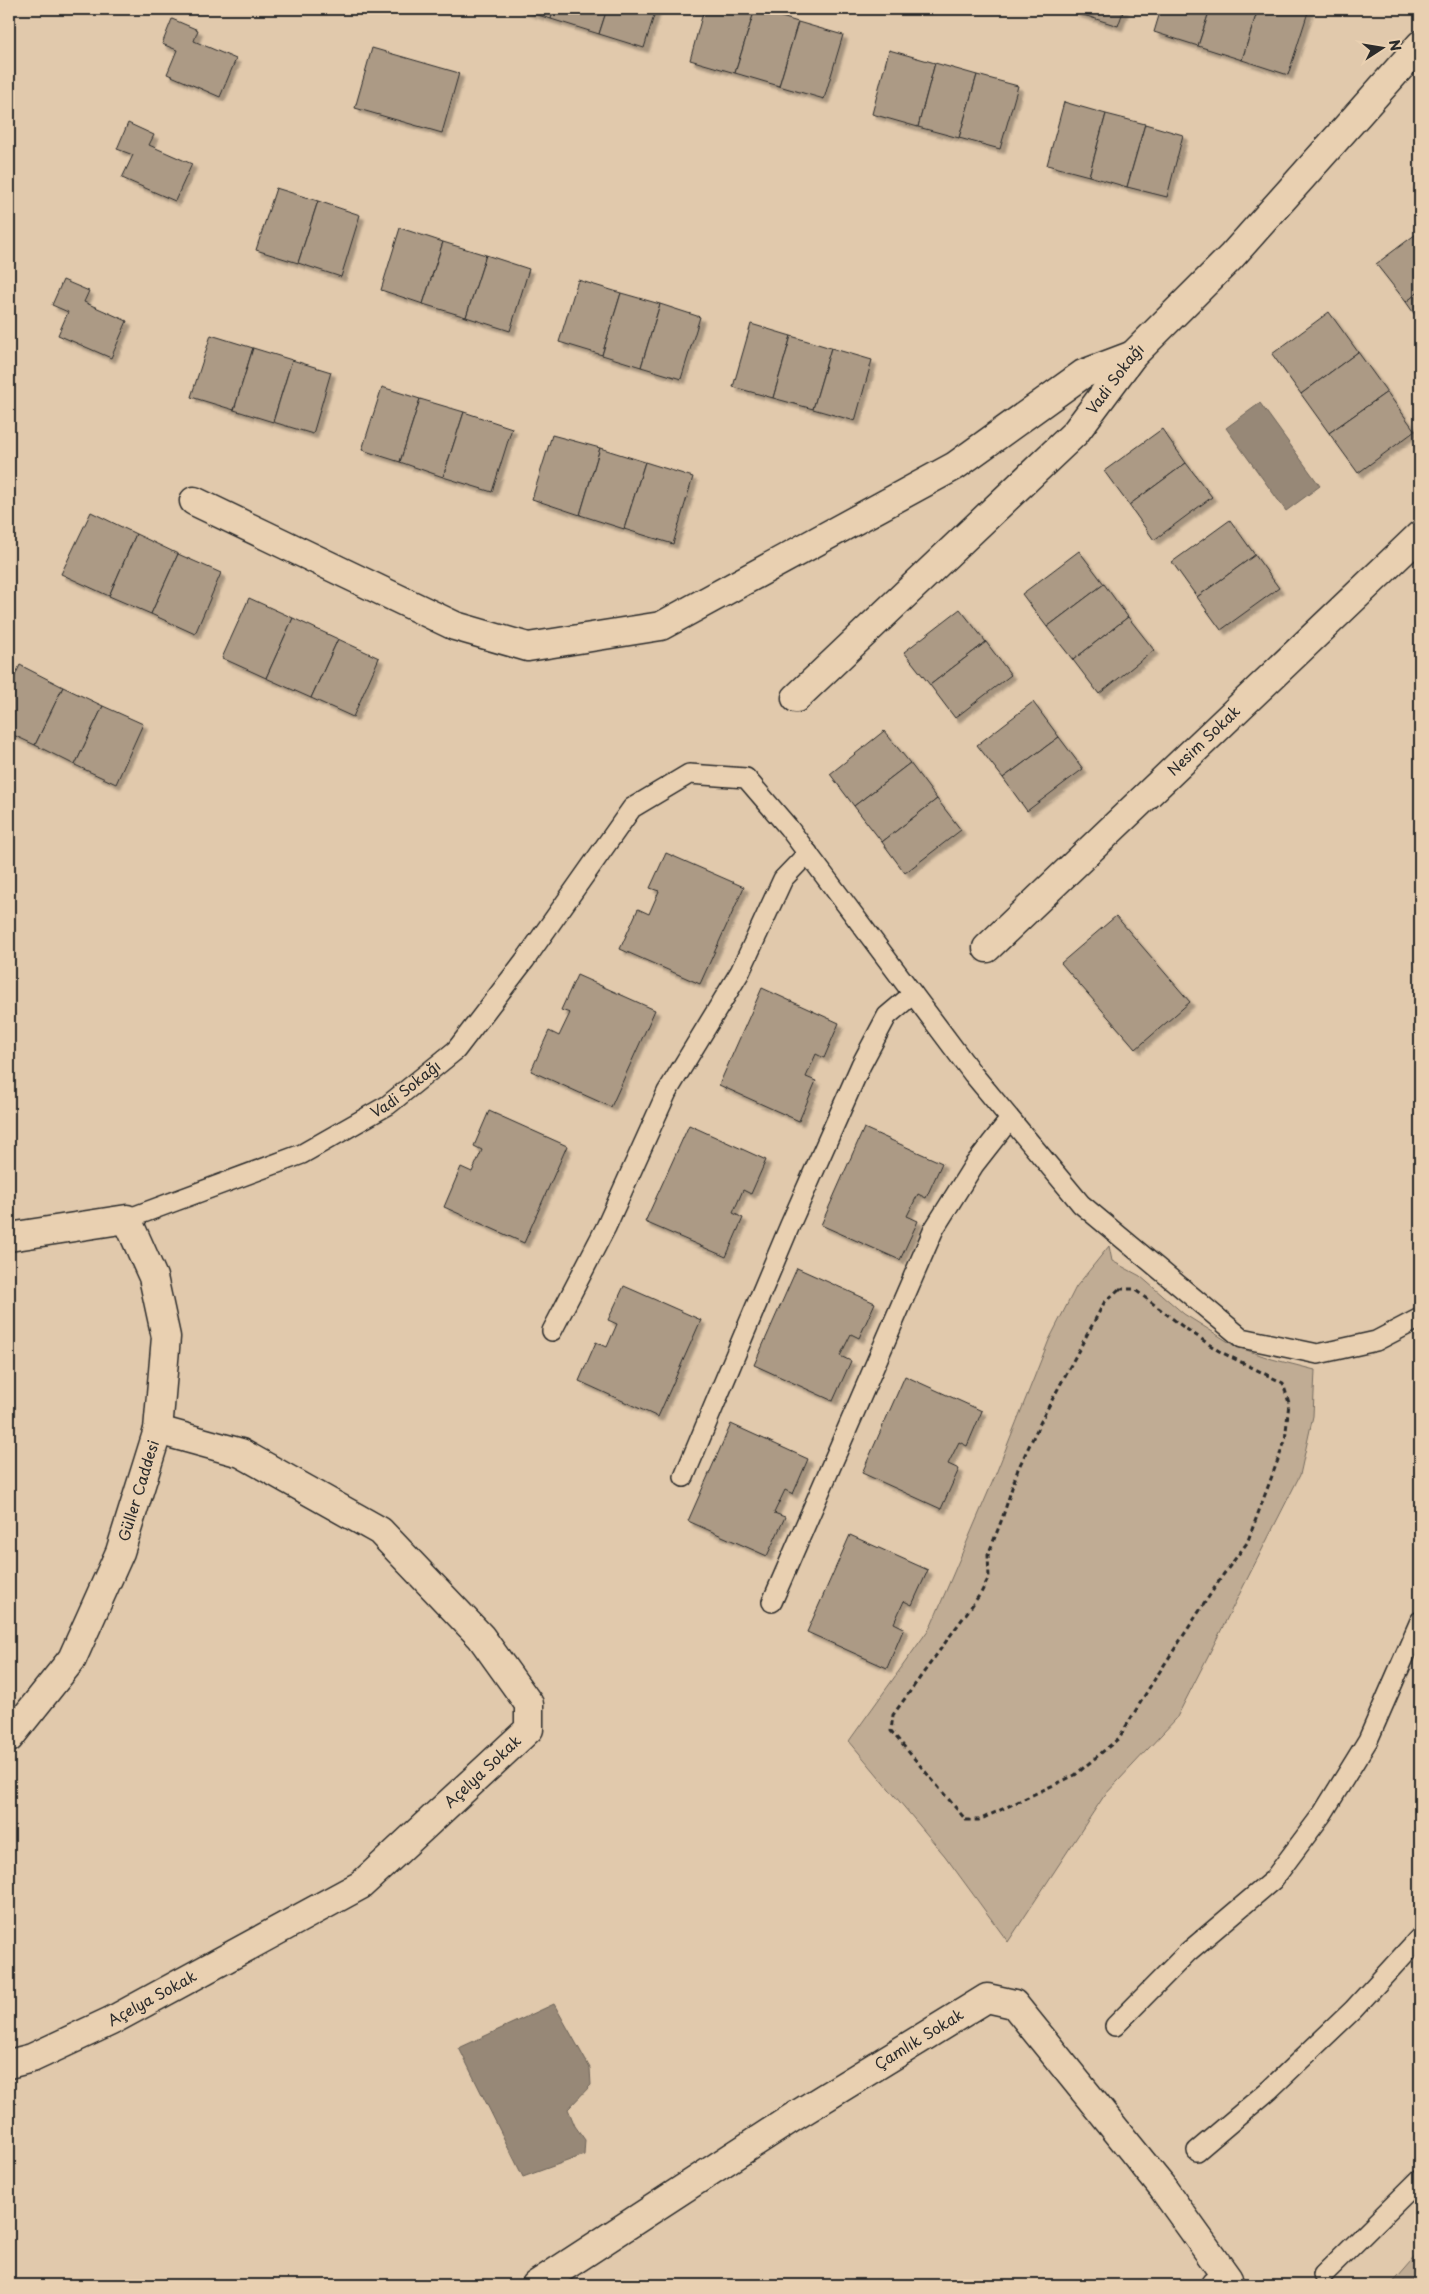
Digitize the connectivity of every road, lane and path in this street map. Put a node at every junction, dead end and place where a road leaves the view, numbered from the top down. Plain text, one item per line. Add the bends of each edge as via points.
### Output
1 (1420, 45) edge
2 (1133, 355) junction
3 (194, 501) dead end
4 (1420, 535) edge
5 (796, 698) dead end
6 (808, 854) junction
7 (987, 948) dead end
8 (913, 994) junction
9 (1010, 1119) junction
10 (126, 1219) junction
11 (9, 1237) edge
12 (1420, 1318) edge
13 (552, 1331) dead end
14 (1283, 1383) joint
15 (158, 1430) junction
16 (684, 1477) dead end
17 (772, 1602) dead end
18 (1420, 1621) edge
19 (9, 1738) edge
20 (1420, 1937) edge
21 (1115, 2026) dead end
22 (9, 2064) edge
23 (1197, 2151) dead end
24 (1420, 2179) edge
25 (1323, 2275) dead end
26 (1222, 2282) edge
27 (536, 2285) edge

1 - 2 street, Vadi Sokağı via 1231,258
2 - 3 street via 1083,374 955,466 661,626 528,647 454,626
2 - 5 street, Vadi Sokağı via 1075,433
4 - 7 street, Nesim Sokak
6 - 8 lane
6 - 10 lane, Vadi Sokağı via 746,778 689,774 632,808 525,960 456,1050 388,1104 302,1154
6 - 13 lane via 783,879 740,972 667,1092 606,1227
8 - 9 lane
8 - 16 lane via 887,1016 861,1065
9 - 12 lane via 1081,1204 1242,1338 1318,1354 1376,1341
9 - 17 lane via 974,1165 934,1230
10 - 11 street, Vadi Sokağı
10 - 15 street, Güller Caddesi via 153,1276 166,1337
14 - 14 path via 1219,1351 1134,1289 1119,1289 1104,1303 1018,1469 988,1555 989,1577 981,1593 893,1715 891,1731 966,1820 979,1820 1075,1776 1119,1738 1223,1575 1247,1543 1285,1441 1289,1403
15 - 19 street, Güller Caddesi via 120,1552 72,1659
15 - 22 street, Açelya Sokak via 241,1453 380,1531 481,1638 529,1704 529,1729 361,1885 111,2021 32,2058
18 - 21 lane via 1368,1740 1301,1843 1273,1880 1188,1952
20 - 23 lane via 1353,2010 1269,2090
24 - 25 lane
26 - 27 street, Çamlık Sokak via 1162,2187 1014,2004 987,1998 794,2116

